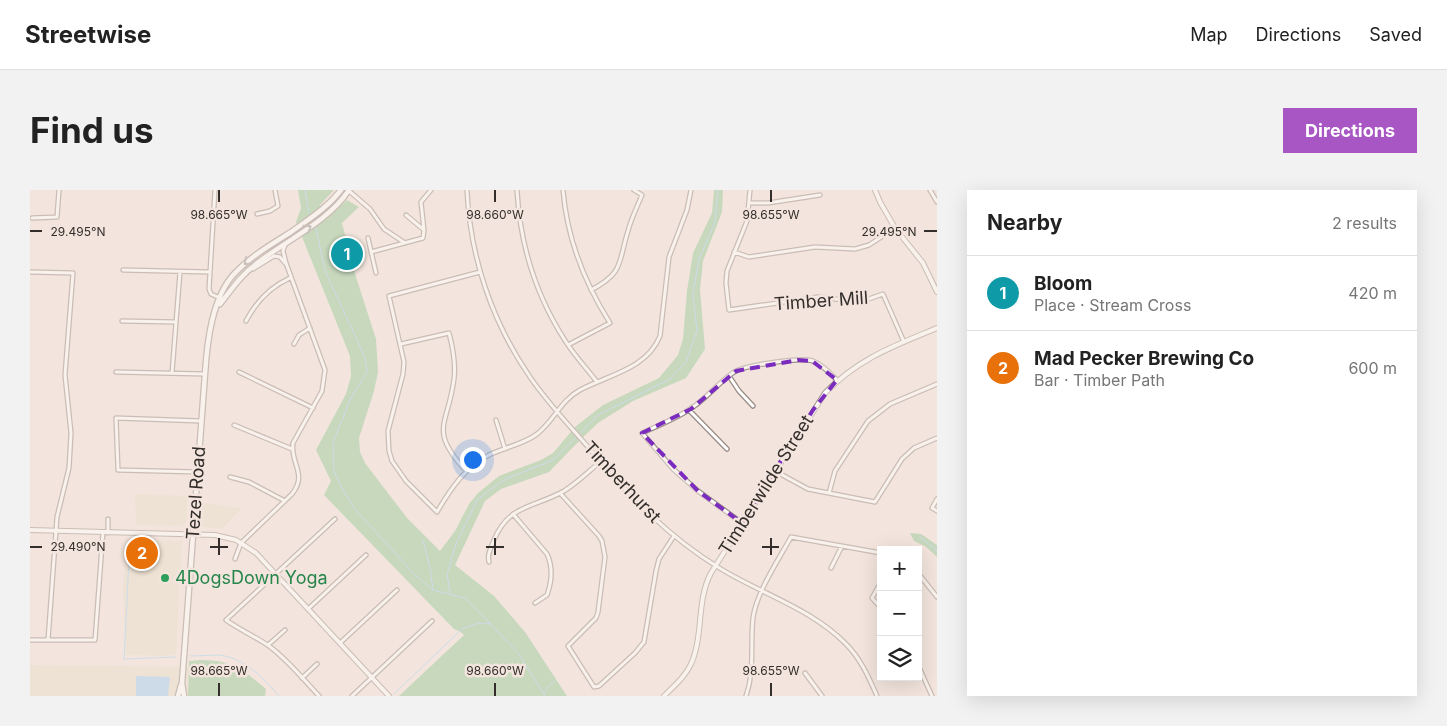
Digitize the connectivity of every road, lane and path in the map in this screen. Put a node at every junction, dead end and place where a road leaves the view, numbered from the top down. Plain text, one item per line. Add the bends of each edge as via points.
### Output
1 (59, 190) edge
2 (215, 190) edge
3 (275, 190) edge
4 (341, 190) edge
5 (348, 190) edge
6 (430, 190) edge
7 (467, 190) edge
8 (517, 190) edge
9 (563, 190) edge
10 (634, 190) edge
11 (690, 190) edge
12 (750, 190) edge
13 (875, 190) edge
14 (930, 190) edge
15 (820, 195) dead end
16 (937, 202) edge
17 (749, 203) junction
18 (257, 214) dead end
19 (406, 215) dead end
20 (32, 218) dead end
21 (895, 228) junction
22 (424, 230) junction
23 (368, 238) dead end
24 (286, 243) junction
25 (405, 244) junction
26 (371, 252) junction
27 (734, 252) junction
28 (286, 263) junction
29 (123, 270) dead end
30 (30, 272) edge
31 (180, 272) junction
32 (209, 272) junction
33 (480, 272) junction
34 (376, 273) dead end
35 (244, 274) junction
36 (290, 278) junction
37 (591, 290) junction
38 (937, 292) edge
39 (221, 299) junction
40 (122, 321) dead end
41 (246, 321) dead end
42 (176, 322) junction
43 (310, 328) junction
44 (937, 328) edge
45 (904, 342) junction
46 (294, 344) dead end
47 (401, 344) junction
48 (568, 345) junction
49 (116, 372) dead end
50 (239, 372) dead end
51 (172, 373) junction
52 (205, 374) junction
53 (729, 376) junction
54 (837, 380) junction
55 (597, 382) junction
56 (937, 384) edge
57 (753, 406) dead end
58 (313, 408) junction
59 (689, 410) junction
60 (558, 411) junction
61 (496, 420) dead end
62 (201, 421) junction
63 (234, 425) dead end
64 (937, 438) edge
65 (505, 448) junction
66 (292, 449) junction
67 (727, 449) dead end
68 (600, 462) junction
69 (466, 471) junction
70 (775, 471) junction
71 (198, 472) junction
72 (230, 477) dead end
73 (560, 493) junction
74 (829, 493) junction
75 (937, 498) edge
76 (285, 502) junction
77 (937, 511) edge
78 (513, 514) junction
79 (108, 519) dead end
80 (335, 519) dead end
81 (742, 523) junction
82 (30, 530) edge
83 (56, 531) junction
84 (105, 532) junction
85 (193, 534) junction
86 (674, 536) junction
87 (241, 543) junction
88 (842, 546) junction
89 (877, 552) edge
90 (366, 555) dead end
91 (235, 558) dead end
92 (488, 562) dead end
93 (716, 565) junction
94 (831, 568) dead end
95 (276, 574) junction
96 (922, 578) edge
97 (877, 589) edge
98 (397, 590) dead end
99 (763, 591) junction
100 (937, 597) edge
101 (535, 602) dead end
102 (877, 604) edge
103 (308, 609) junction
104 (432, 621) dead end
105 (285, 630) dead end
106 (30, 640) edge
107 (48, 640) junction
108 (340, 643) junction
109 (268, 645) junction
110 (317, 664) dead end
111 (805, 673) dead end
112 (922, 674) edge
113 (302, 678) junction
114 (372, 678) junction
115 (182, 683) junction
116 (178, 696) edge
117 (184, 696) edge
118 (319, 696) edge
119 (352, 696) edge
120 (389, 696) edge
121 (664, 696) edge
122 (746, 696) edge
123 (822, 696) edge
124 (877, 696) edge
125 (932, 696) edge

1 - 20 street via 57,218
2 - 32 street
3 - 18 street via 278,206
4 -> 39 main road, Tezel Road via 320,212 243,265 229,280
24 -> 5 main road, Tezel Road via 326,215
5 - 25 street via 370,209 384,229
6 - 22 street via 421,202
7 - 33 street, Timberhurst
8 - 48 street via 520,227 532,271 551,316
9 - 37 street via 573,246
10 - 37 street via 642,195 617,269 608,281
11 - 55 street via 687,210 669,257 662,327 657,343 643,360
12 - 17 street
13 - 21 street
14 - 16 street
15 - 17 street
17 - 27 street via 747,221
19 - 22 street
21 - 27 street via 869,245 855,249 815,247 749,257
21 - 38 street via 923,263
22 - 25 street via 423,238
23 - 26 street
24 - 28 street via 283,248
24 - 35 main road, Tezel Road
25 - 26 street
26 - 34 street
27 - 45 street, Timber Mill via 726,276 729,310 818,297 863,301 883,294
28 - 35 street via 280,256 274,256
28 - 36 street
29 - 31 street
30 - 83 street via 72,273 65,375 71,433 69,468
31 - 32 street
31 - 42 street
32 - 39 street via 208,290
33 - 47 street via 389,296
33 - 60 street, Timberhurst via 513,349 530,378
35 - 39 main road, Tezel Road
36 - 41 street via 266,294
36 - 43 street
37 - 48 street via 610,323
39 - 52 main road, Tezel Road via 209,335
40 - 42 street
42 - 51 street
43 - 46 street via 299,335
43 - 58 street via 325,370 322,391
44 - 45 street, Timberwilde Street
45 - 54 street, Timberwilde Street via 861,362
47 - 69 street via 449,332 454,350 454,380 443,432 449,450
47 - 69 street via 403,374 388,431 392,461 437,512
48 - 55 street
49 - 51 street
50 - 58 street
51 - 52 street
52 - 62 main road, Tezel Road
53 - 54 street via 748,367 805,359 822,366
53 - 57 street
53 - 59 street
54 - 70 street, Timberwilde Street via 813,410
55 - 60 street via 571,396
56 - 74 street via 890,404 868,421 835,471
58 - 66 street
59 - 67 street
59 - 81 street via 642,433 698,492
60 - 65 street via 532,438
60 - 68 street, Timberhurst
61 - 65 street
62 - 71 main road, Tezel Road
62 - 71 street via 116,418 118,470
63 - 66 street
64 - 74 street via 907,453 876,502
65 - 69 street
66 - 76 street via 300,479 296,490
68 - 73 street
68 - 86 street, Timberhurst via 648,514
70 - 74 street via 803,487
70 - 81 street, Timberwilde Street
71 - 85 main road, Tezel Road
72 - 76 street via 249,482
73 - 78 street
73 - 86 street via 599,536 605,557 596,618 568,646 595,688 644,642 659,559
75 - 77 street via 932,508
76 - 87 street
78 - 92 street via 499,529
78 - 101 street via 547,554 550,562 548,591 545,597
79 - 84 street
80 - 95 street
81 - 93 street, Timberwilde Street
82 - 83 street
83 - 84 street
83 - 107 street
84 - 85 street
84 - 107 street via 95,640
85 - 87 street via 220,535
85 - 115 main road, Tezel Road
86 - 93 street, Timberhurst
87 - 91 street
87 - 95 street
88 - 89 street
88 - 94 street
88 - 99 street via 791,537
90 - 103 street
93 - 99 street, Timberhurst
93 - 121 street, Timberwilde Street via 703,592 692,662 680,681
95 - 103 street
95 - 109 street via 226,620
96 - 100 street
97 - 102 street via 872,598
98 - 108 street
99 - 122 street via 753,617 752,670
99 - 124 street, Timberhurst via 816,620 847,645 862,665
103 - 108 street
104 - 114 street
105 - 109 street
106 - 107 street
108 - 114 street
109 - 113 street
110 - 113 street
111 - 123 street
112 - 125 street
113 - 118 street
114 - 119 street
114 - 120 street
115 - 116 main road, Tezel Road
115 - 117 main road, Tezel Road

